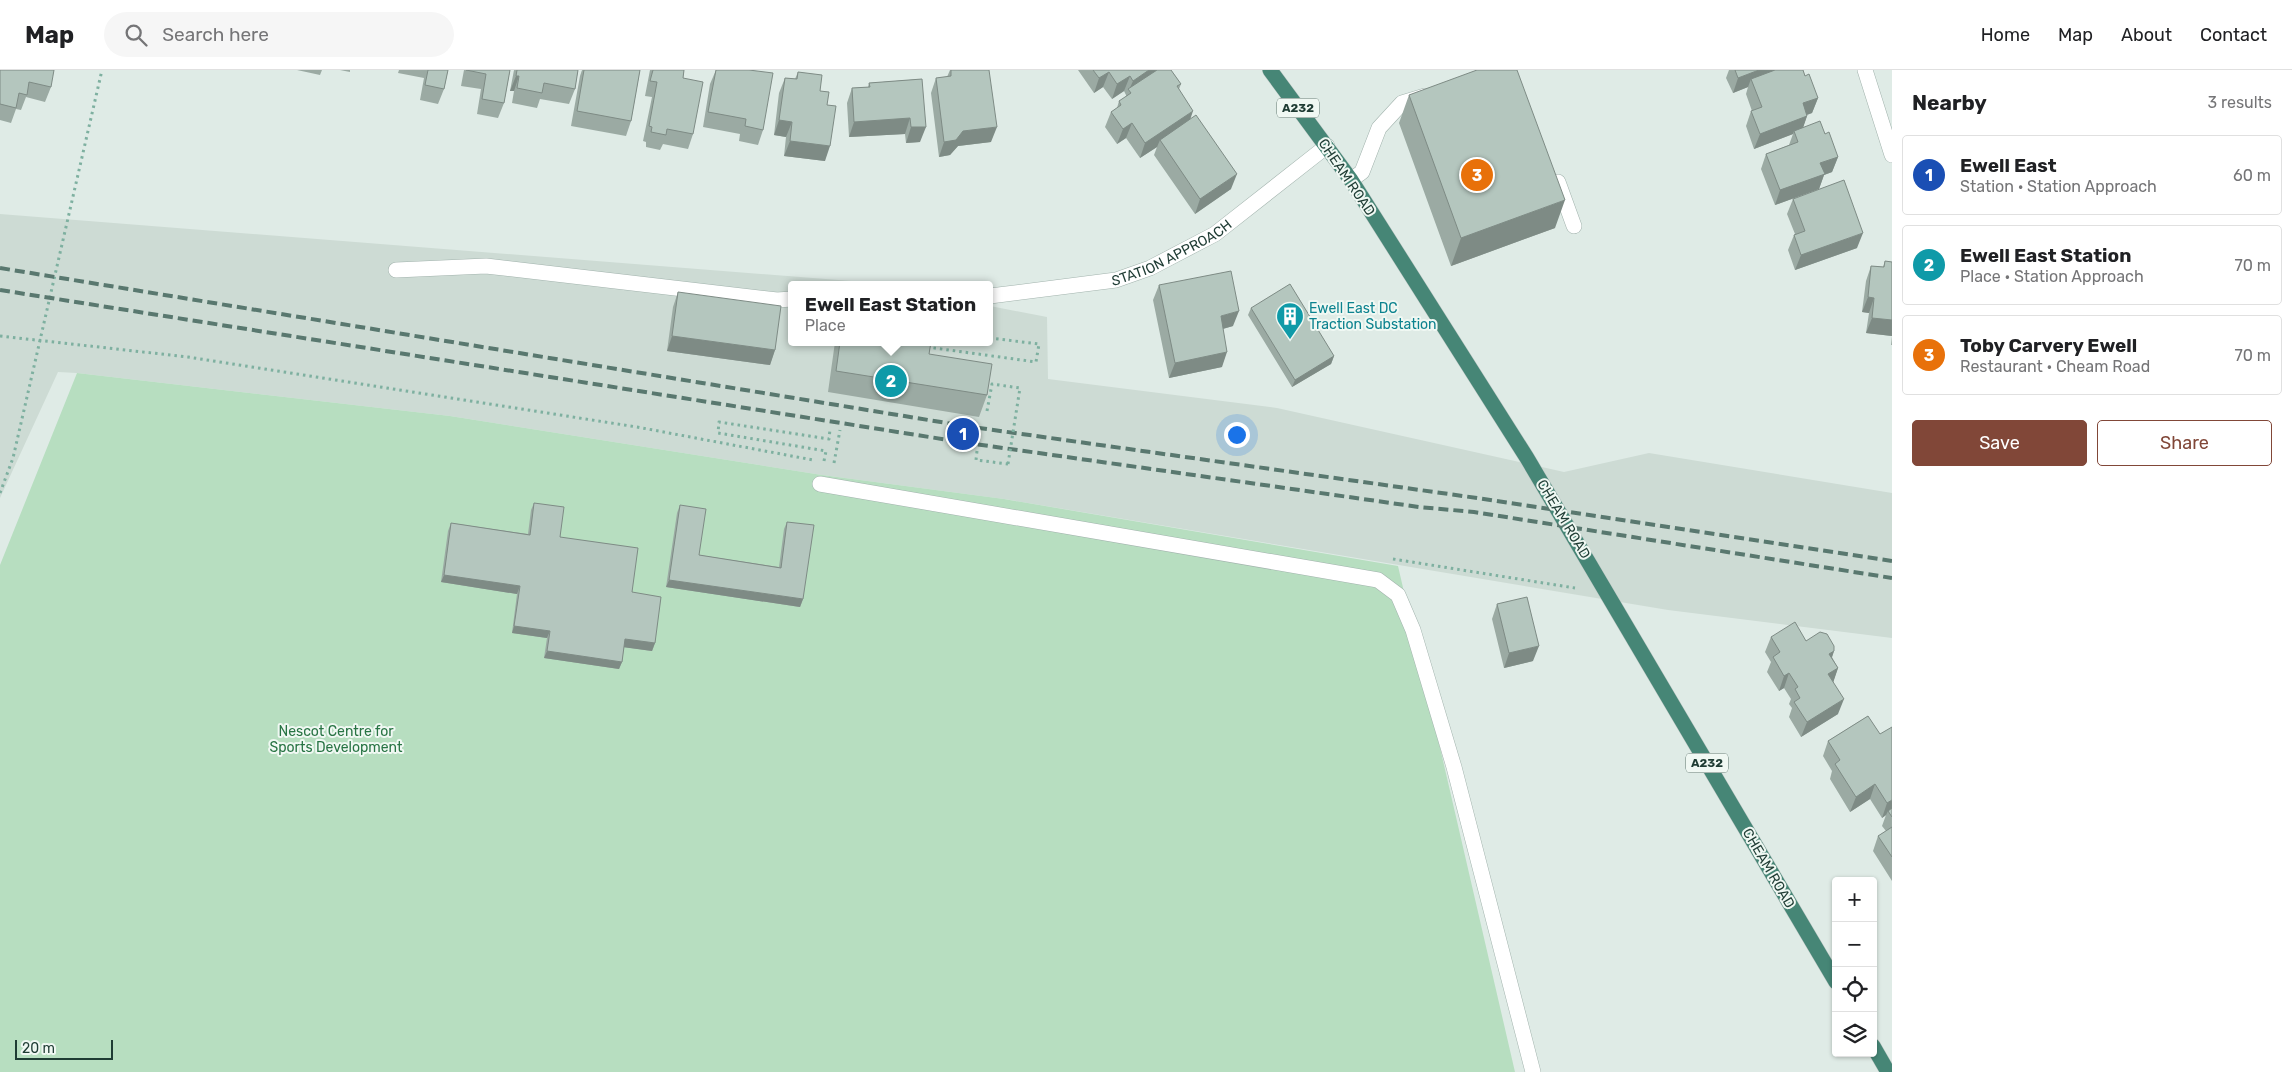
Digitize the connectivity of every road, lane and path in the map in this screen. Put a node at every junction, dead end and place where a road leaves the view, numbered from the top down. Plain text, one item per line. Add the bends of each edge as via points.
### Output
1 (102, 70) edge
2 (1270, 70) edge
3 (1865, 70) edge
4 (1438, 92) edge
5 (1327, 146) junction
6 (1892, 155) edge
7 (1551, 164) edge
8 (1351, 180) junction
9 (1574, 226) dead end
10 (396, 270) dead end
11 (993, 296) edge
12 (788, 299) edge
13 (0, 336) edge
14 (993, 338) edge
15 (39, 341) junction
16 (919, 346) edge
17 (987, 411) edge
18 (830, 429) dead end
19 (840, 430) dead end
20 (977, 451) dead end
21 (824, 462) junction
22 (834, 463) junction
23 (844, 465) dead end
24 (820, 484) dead end
25 (0, 494) edge
26 (1390, 558) dead end
27 (1608, 593) junction
28 (1832, 975) edge
29 (1877, 1053) edge
30 (1533, 1072) edge
31 (1888, 1072) edge

1 - 15 path
2 - 5 highway, CHEAM ROAD / A232
3 - 6 street
4 - 8 street via 1402,103 1379,128 1362,172
5 - 8 highway, CHEAM ROAD / A232
5 - 11 street, STATION APPROACH via 1215,234 1150,268 1116,280
7 - 9 street
8 - 27 highway, CHEAM ROAD / A232
10 - 12 street via 486,266
13 - 15 path
14 - 16 path via 1038,344 1036,362
15 - 21 path via 198,358 637,427
15 - 25 path via 13,458
17 - 20 path, bridge via 992,384 1020,388 1008,464 976,460
18 - 21 path via 829,439 719,422 718,433 826,451
19 - 22 path
21 - 22 path
22 - 23 path
24 - 30 street via 1378,580 1398,595 1416,639 1454,767
26 - 27 path
27 - 28 highway, CHEAM ROAD / A232
29 - 31 highway

